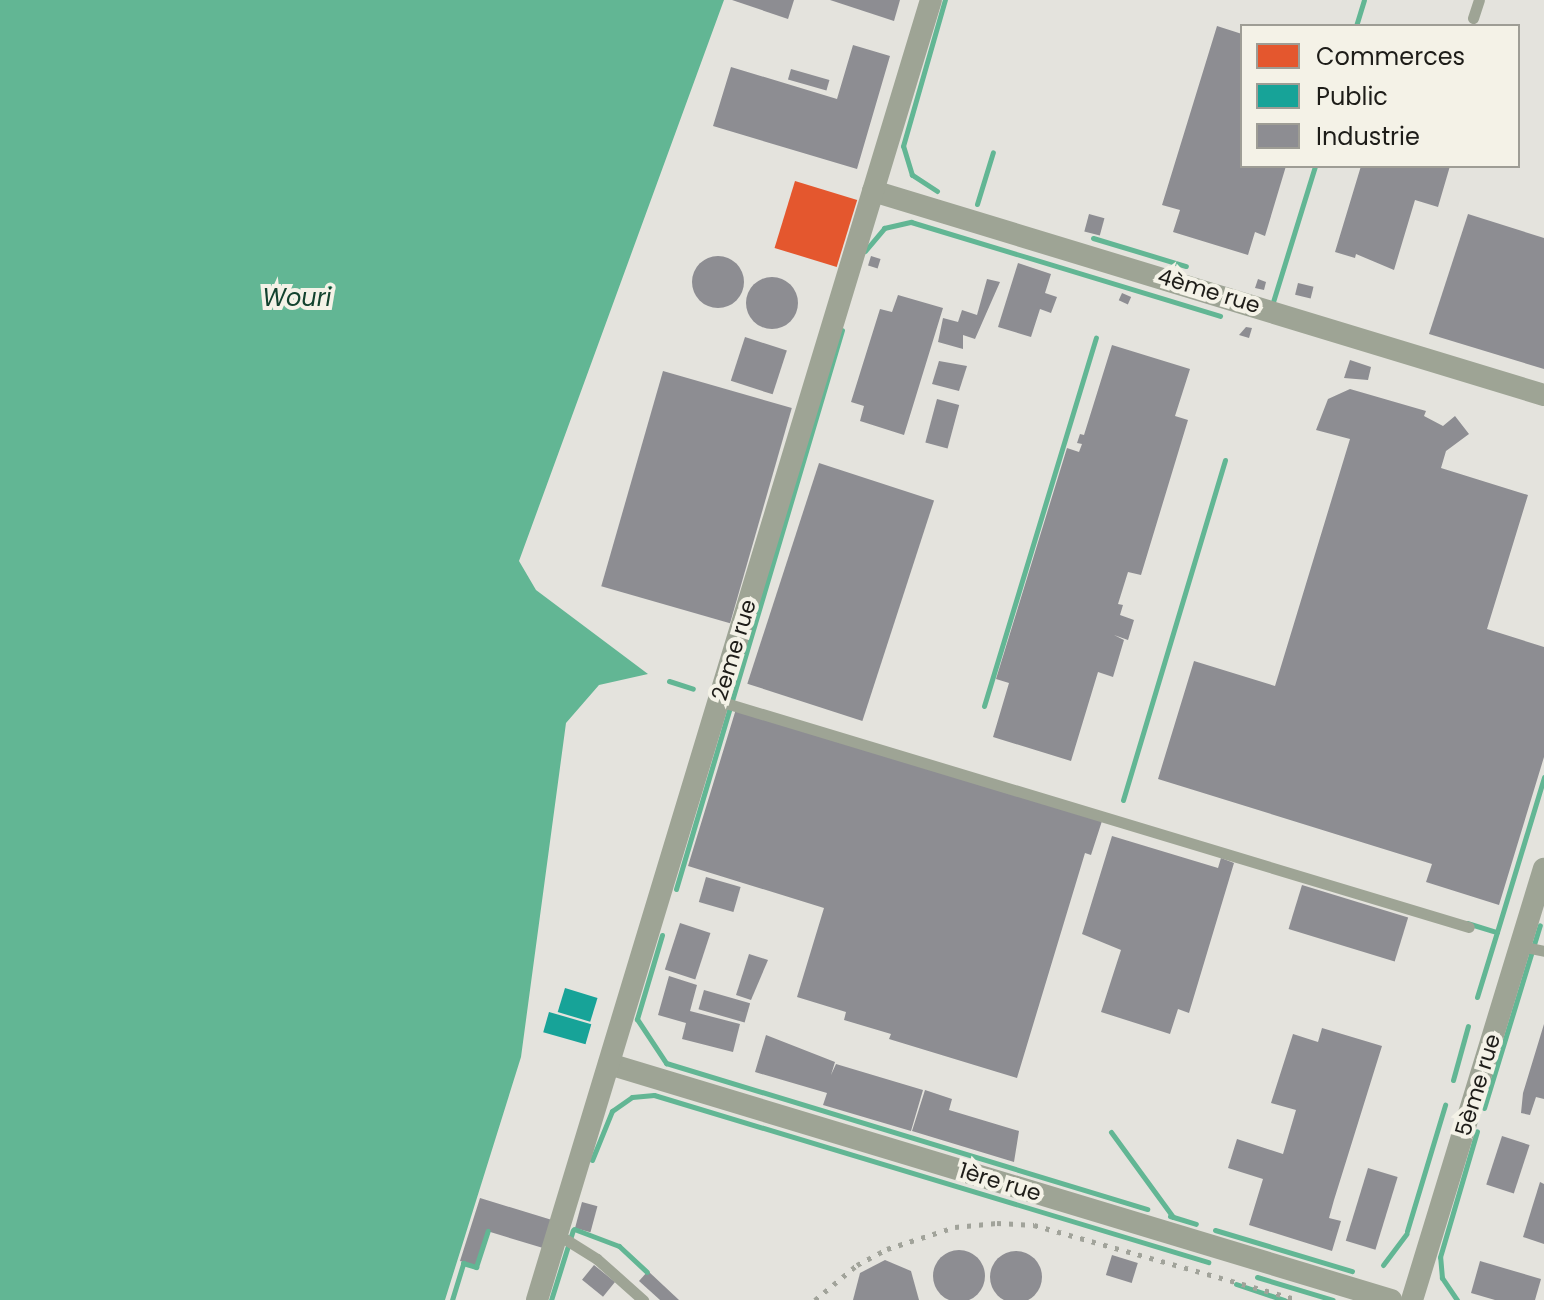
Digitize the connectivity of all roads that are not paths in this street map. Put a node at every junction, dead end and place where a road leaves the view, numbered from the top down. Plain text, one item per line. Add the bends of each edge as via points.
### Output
1 (931, 0) edge
2 (1479, 0) edge
3 (1473, 18) dead end
4 (873, 191) junction
5 (1544, 395) edge
6 (719, 701) junction
7 (1544, 869) edge
8 (1469, 927) dead end
9 (1521, 946) junction
10 (1544, 951) edge
11 (609, 1064) junction
12 (557, 1234) junction
13 (537, 1300) edge
14 (643, 1300) edge
15 (1391, 1300) edge
16 (1412, 1300) edge

1 - 4 street, 2eme rue
2 - 3 lane
4 - 5 street, 4ème rue
4 - 6 street, 2eme rue
6 - 8 lane
6 - 11 street, 2eme rue
7 - 9 street, 5ème rue
9 - 10 lane
9 - 16 street, 5ème rue
11 - 12 street, 2eme rue
11 - 15 street, 1ère rue
12 - 13 street, 2eme rue
12 - 14 lane via 604,1265

